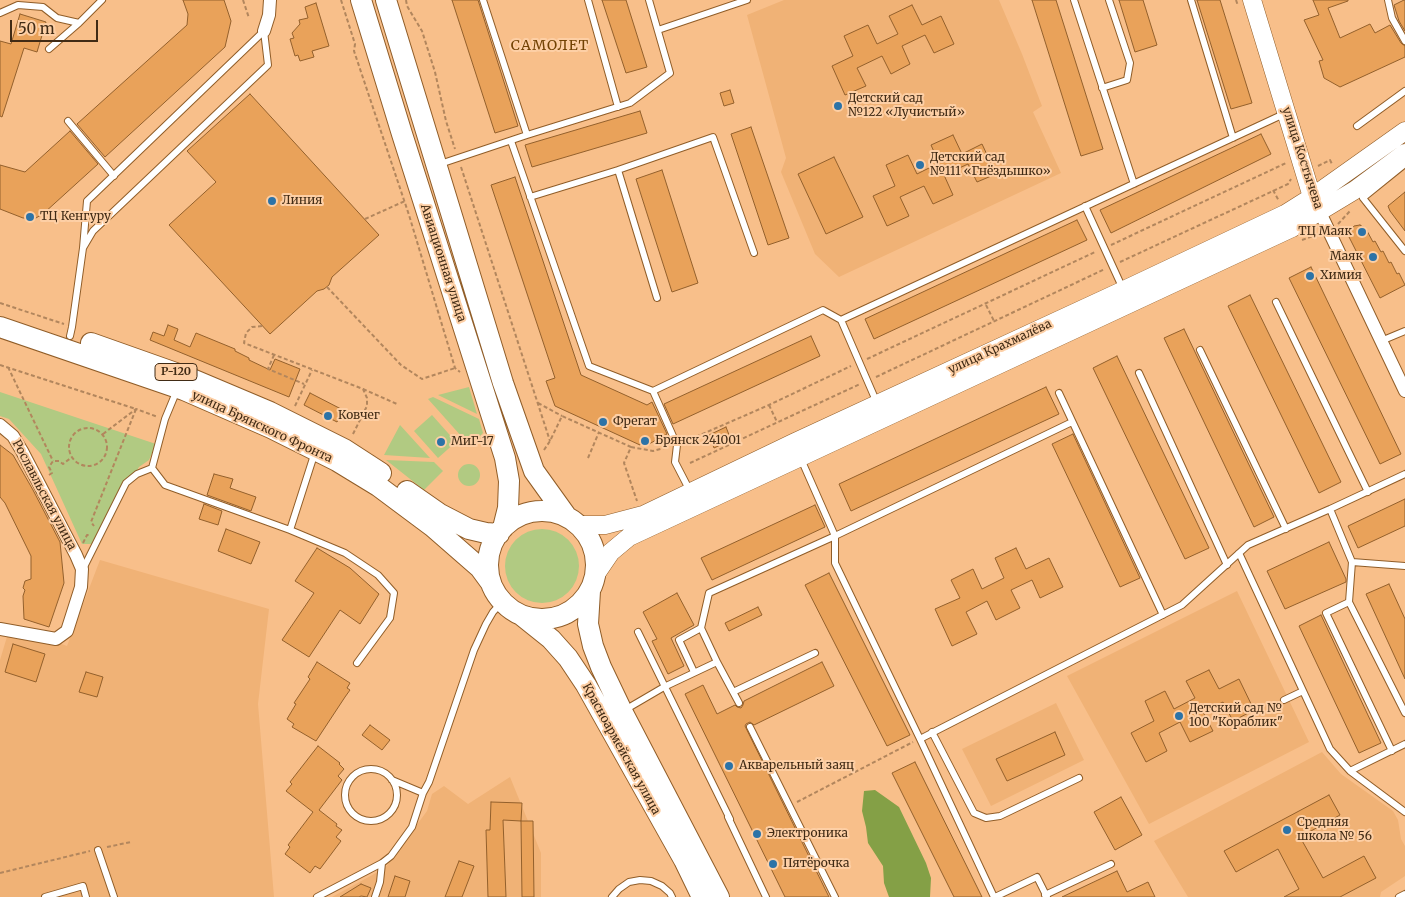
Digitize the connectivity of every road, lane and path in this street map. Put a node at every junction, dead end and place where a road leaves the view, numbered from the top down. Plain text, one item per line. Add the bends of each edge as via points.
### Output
1 (102, 0) edge
2 (243, 0) edge
3 (270, 0) edge
4 (341, 0) edge
5 (361, 0) edge
6 (386, 0) edge
7 (406, 0) edge
8 (483, 0) edge
9 (588, 0) edge
10 (649, 0) edge
11 (747, 0) edge
12 (1074, 0) edge
13 (1109, 0) edge
14 (1191, 0) edge
15 (1236, 0) edge
16 (1388, 0) edge
17 (1245, 5) edge
18 (0, 13) edge
19 (249, 18) dead end
20 (79, 23) junction
21 (658, 30) junction
22 (264, 31) junction
23 (1405, 41) edge
24 (49, 49) dead end
25 (1102, 88) junction
26 (1405, 91) edge
27 (618, 107) junction
28 (1288, 113) junction
29 (68, 121) dead end
30 (1357, 126) dead end
31 (1405, 131) edge
32 (527, 135) junction
33 (1233, 138) junction
34 (511, 141) junction
35 (1405, 153) edge
36 (458, 158) junction
37 (1289, 162) dead end
38 (1405, 164) edge
39 (436, 165) junction
40 (618, 170) junction
41 (114, 176) junction
42 (1292, 176) dead end
43 (1134, 184) junction
44 (530, 197) junction
45 (404, 201) junction
46 (1316, 204) junction
47 (1085, 206) junction
48 (364, 219) dead end
49 (83, 248) junction
50 (1104, 248) junction
51 (1405, 252) edge
52 (754, 253) dead end
53 (1112, 266) junction
54 (327, 287) dead end
55 (1124, 290) junction
56 (657, 298) dead end
57 (1276, 302) dead end
58 (0, 303) edge
59 (985, 304) junction
60 (0, 314) edge
61 (841, 320) junction
62 (994, 320) junction
63 (262, 326) dead end
64 (0, 327) edge
65 (1405, 330) edge
66 (69, 337) junction
67 (1380, 341) junction
68 (1200, 350) dead end
69 (274, 355) junction
70 (860, 362) junction
71 (0, 365) edge
72 (8, 367) junction
73 (456, 368) junction
74 (312, 370) junction
75 (460, 373) dead end
76 (1139, 373) dead end
77 (868, 381) junction
78 (304, 384) junction
79 (178, 388) junction
80 (363, 389) junction
81 (653, 391) junction
82 (1405, 392) edge
83 (1059, 393) dead end
84 (537, 403) junction
85 (397, 404) dead end
86 (878, 404) junction
87 (769, 405) junction
88 (294, 408) dead end
89 (136, 409) junction
90 (562, 416) junction
91 (165, 419) junction
92 (777, 422) junction
93 (1072, 422) junction
94 (0, 425) edge
95 (598, 432) junction
96 (102, 434) junction
97 (550, 441) junction
98 (348, 443) junction
99 (318, 444) junction
100 (677, 445) junction
101 (631, 447) junction
102 (798, 450) junction
103 (543, 452) dead end
104 (72, 457) junction
105 (588, 458) dead end
106 (53, 461) junction
107 (690, 463) dead end
108 (152, 468) junction
109 (1405, 474) edge
110 (38, 481) junction
111 (691, 492) junction
112 (1368, 492) junction
113 (1330, 509) junction
114 (643, 515) junction
115 (572, 521) junction
116 (95, 529) dead end
117 (1286, 529) junction
118 (290, 530) junction
119 (501, 531) junction
120 (94, 534) dead end
121 (835, 536) junction
122 (1239, 553) junction
123 (77, 557) junction
124 (1352, 562) junction
125 (1227, 564) junction
126 (1405, 566) edge
127 (82, 569) junction
128 (491, 583) junction
129 (593, 583) junction
130 (502, 602) junction
131 (1349, 602) junction
132 (1163, 614) junction
133 (521, 615) junction
134 (701, 628) junction
135 (0, 629) edge
136 (638, 632) dead end
137 (815, 653) dead end
138 (357, 662) dead end
139 (717, 662) junction
140 (694, 672) junction
141 (664, 686) junction
142 (1303, 691) junction
143 (733, 692) junction
144 (1284, 700) dead end
145 (739, 703) dead end
146 (622, 711) junction
147 (1405, 713) edge
148 (750, 727) dead end
149 (932, 732) junction
150 (920, 739) junction
151 (1405, 744) edge
152 (1392, 751) junction
153 (1350, 771) junction
154 (1079, 778) dead end
155 (392, 780) junction
156 (423, 793) junction
157 (790, 806) junction
158 (1405, 812) edge
159 (131, 842) dead end
160 (98, 850) junction
161 (382, 863) junction
162 (1111, 864) dead end
163 (0, 873) edge
164 (1405, 894) edge
165 (1046, 896) edge
166 (45, 897) edge
167 (86, 897) edge
168 (114, 897) edge
169 (317, 897) edge
170 (375, 897) edge
171 (612, 897) edge
172 (672, 897) edge
173 (702, 897) edge
174 (719, 897) edge
175 (766, 897) edge
176 (835, 897) edge
177 (994, 897) edge
178 (1399, 897) edge

1 - 20 lane
2 - 19 path
3 - 22 street
4 - 45 path via 355,44 354,51
5 - 119 main road, Авиационная улица via 505,458 509,481 508,508
6 - 39 main road, Авиационная улица
7 - 36 path via 422,31
8 - 32 lane
9 - 27 lane
10 - 21 lane
11 - 21 lane
12 - 25 lane
13 - 25 lane via 1130,63 1127,80
14 - 33 lane
15 - 17 path
16 - 23 lane via 1392,18
17 - 28 main road, улица Костычева
18 - 20 lane via 18,5 43,7 57,18
20 - 24 lane
21 - 27 lane via 670,73 630,103
22 - 41 lane
22 - 49 lane via 268,65 93,230
25 - 43 lane
26 - 30 lane
27 - 32 lane
28 - 33 lane
28 - 46 main road, улица Костычева
29 - 41 lane
31 - 46 main road, улица Крахмалёва
32 - 34 lane
33 - 43 lane
34 - 36 lane
34 - 44 lane
35 - 46 main road, улица Крахмалёва via 1355,190
36 - 39 lane
36 - 84 path
37 - 50 path
38 - 51 lane via 1363,198
39 - 115 main road, Авиационная улица via 500,374 534,471
40 - 44 lane
40 - 52 lane via 714,137
40 - 56 lane
41 - 49 lane via 87,201
42 - 53 path via 1288,184
43 - 47 lane
44 - 81 lane via 589,366
45 - 48 path
45 - 73 path
46 - 55 main road, улица Крахмалёва via 1285,214
46 - 67 street, улица Костычева
46 - 102 main road, улица Крахмалёва via 1292,228
47 - 50 lane
47 - 61 lane
49 - 66 lane
50 - 53 lane
50 - 59 path
53 - 55 lane
53 - 62 path
54 - 73 path via 401,365 422,379
55 - 86 main road, улица Крахмалёва
57 - 112 lane
58 - 66 path
59 - 62 path
59 - 70 path
60 - 66 main road, улица Брянского Фронта / Р-120
61 - 70 lane
61 - 81 lane via 823,310
62 - 77 path
63 - 69 path via 252,327 246,333 244,343
64 - 66 main road, улица Брянского Фронта
65 - 67 lane
66 - 79 main road, улица Брянского Фронта
66 - 99 main road, улица Брянского Фронта / Р-120 via 187,376 270,412
67 - 82 street, улица Костычева
68 - 117 lane
69 - 74 path
69 - 78 path via 268,369
70 - 77 lane
70 - 87 path
71 - 72 path
72 - 89 path
72 - 106 path
73 - 75 path
74 - 78 path
74 - 80 path
76 - 125 lane
77 - 86 lane
77 - 92 path
78 - 88 path
79 - 91 lane
79 - 99 main road, улица Брянского Фронта via 271,428
80 - 85 path
80 - 98 path via 368,398 366,406
81 - 100 lane
83 - 93 lane
84 - 90 path
84 - 97 path
86 - 102 main road, улица Крахмалёва
87 - 92 path
87 - 100 path
89 - 91 path
89 - 96 path
89 - 116 path via 91,522
90 - 95 path
90 - 97 path
91 - 108 lane
92 - 107 path
93 - 121 lane
93 - 132 lane
94 - 110 street, Рославльская улица via 13,436
95 - 101 path
95 - 105 path
96 - 104 path via 89,427 76,431 69,441
96 - 104 path via 108,449 102,461 84,466
97 - 103 path
98 - 99 main road, улица Брянского Фронта / Р-120
98 - 119 main road, улица Брянского Фронта via 440,514 469,529 486,533
99 - 118 lane
99 - 128 main road, улица Брянского Фронта via 434,527 480,568
100 - 101 path via 653,451
100 - 111 lane via 676,462
101 - 114 path via 624,463
102 - 111 main road, улица Крахмалёва
102 - 121 lane
102 - 129 main road, улица Крахмалёва via 629,537 611,552
104 - 106 path via 63,464
106 - 110 path via 49,466 52,473
108 - 118 lane via 165,485
108 - 127 lane via 126,483
109 - 112 lane
110 - 123 street, Рославльская улица
111 - 114 main road, улица Крахмалёва
112 - 113 lane
113 - 117 lane
113 - 124 lane
114 - 115 main road, улица Крахмалёва via 606,525
115 - 119 main road via 550,512 533,512 517,518
115 - 129 main road via 589,539 596,556
117 - 122 lane via 1248,545
118 - 138 lane via 345,553 378,575 394,593 390,618
119 - 128 main road via 492,545 489,558
120 - 123 path via 87,536
121 - 134 lane via 709,593
121 - 150 lane via 835,563
122 - 125 lane
122 - 142 lane
123 - 127 street, Рославльская улица
124 - 126 lane
124 - 131 lane
125 - 132 lane via 1182,605
127 - 135 street via 81,587 67,631 56,639
128 - 130 main road
129 - 133 main road via 580,604 567,613 537,619
129 - 146 main road, Красноармейская улица via 588,624 601,667
130 - 133 main road
130 - 156 lane via 493,612 474,650
131 - 147 lane
131 - 152 lane via 1326,613
132 - 149 lane
133 - 173 main road, Красноармейская улица via 551,639 586,685
134 - 139 lane
134 - 140 lane via 679,640
136 - 141 lane
137 - 143 lane
139 - 140 lane
139 - 143 lane
140 - 141 lane
141 - 146 lane
141 - 175 lane
142 - 144 lane
142 - 153 lane via 1330,749
143 - 145 lane
146 - 174 main road, Красноармейская улица
148 - 157 lane
149 - 150 lane
149 - 154 lane via 974,813 986,818 1000,816
150 - 157 path
150 - 177 lane
151 - 152 lane
152 - 153 lane
153 - 158 lane
155 - 155 lane via 397,797 390,813 383,818 358,818 347,806 346,789 354,775 369,769 378,770
155 - 156 lane
156 - 161 lane via 412,827
157 - 176 lane
159 - 160 path
160 - 163 path
160 - 168 lane
161 - 169 lane
161 - 170 lane
162 - 165 lane
164 - 178 lane
165 - 177 lane via 1037,877
166 - 167 lane via 83,886
171 - 172 lane via 629,882 640,880 662,886

